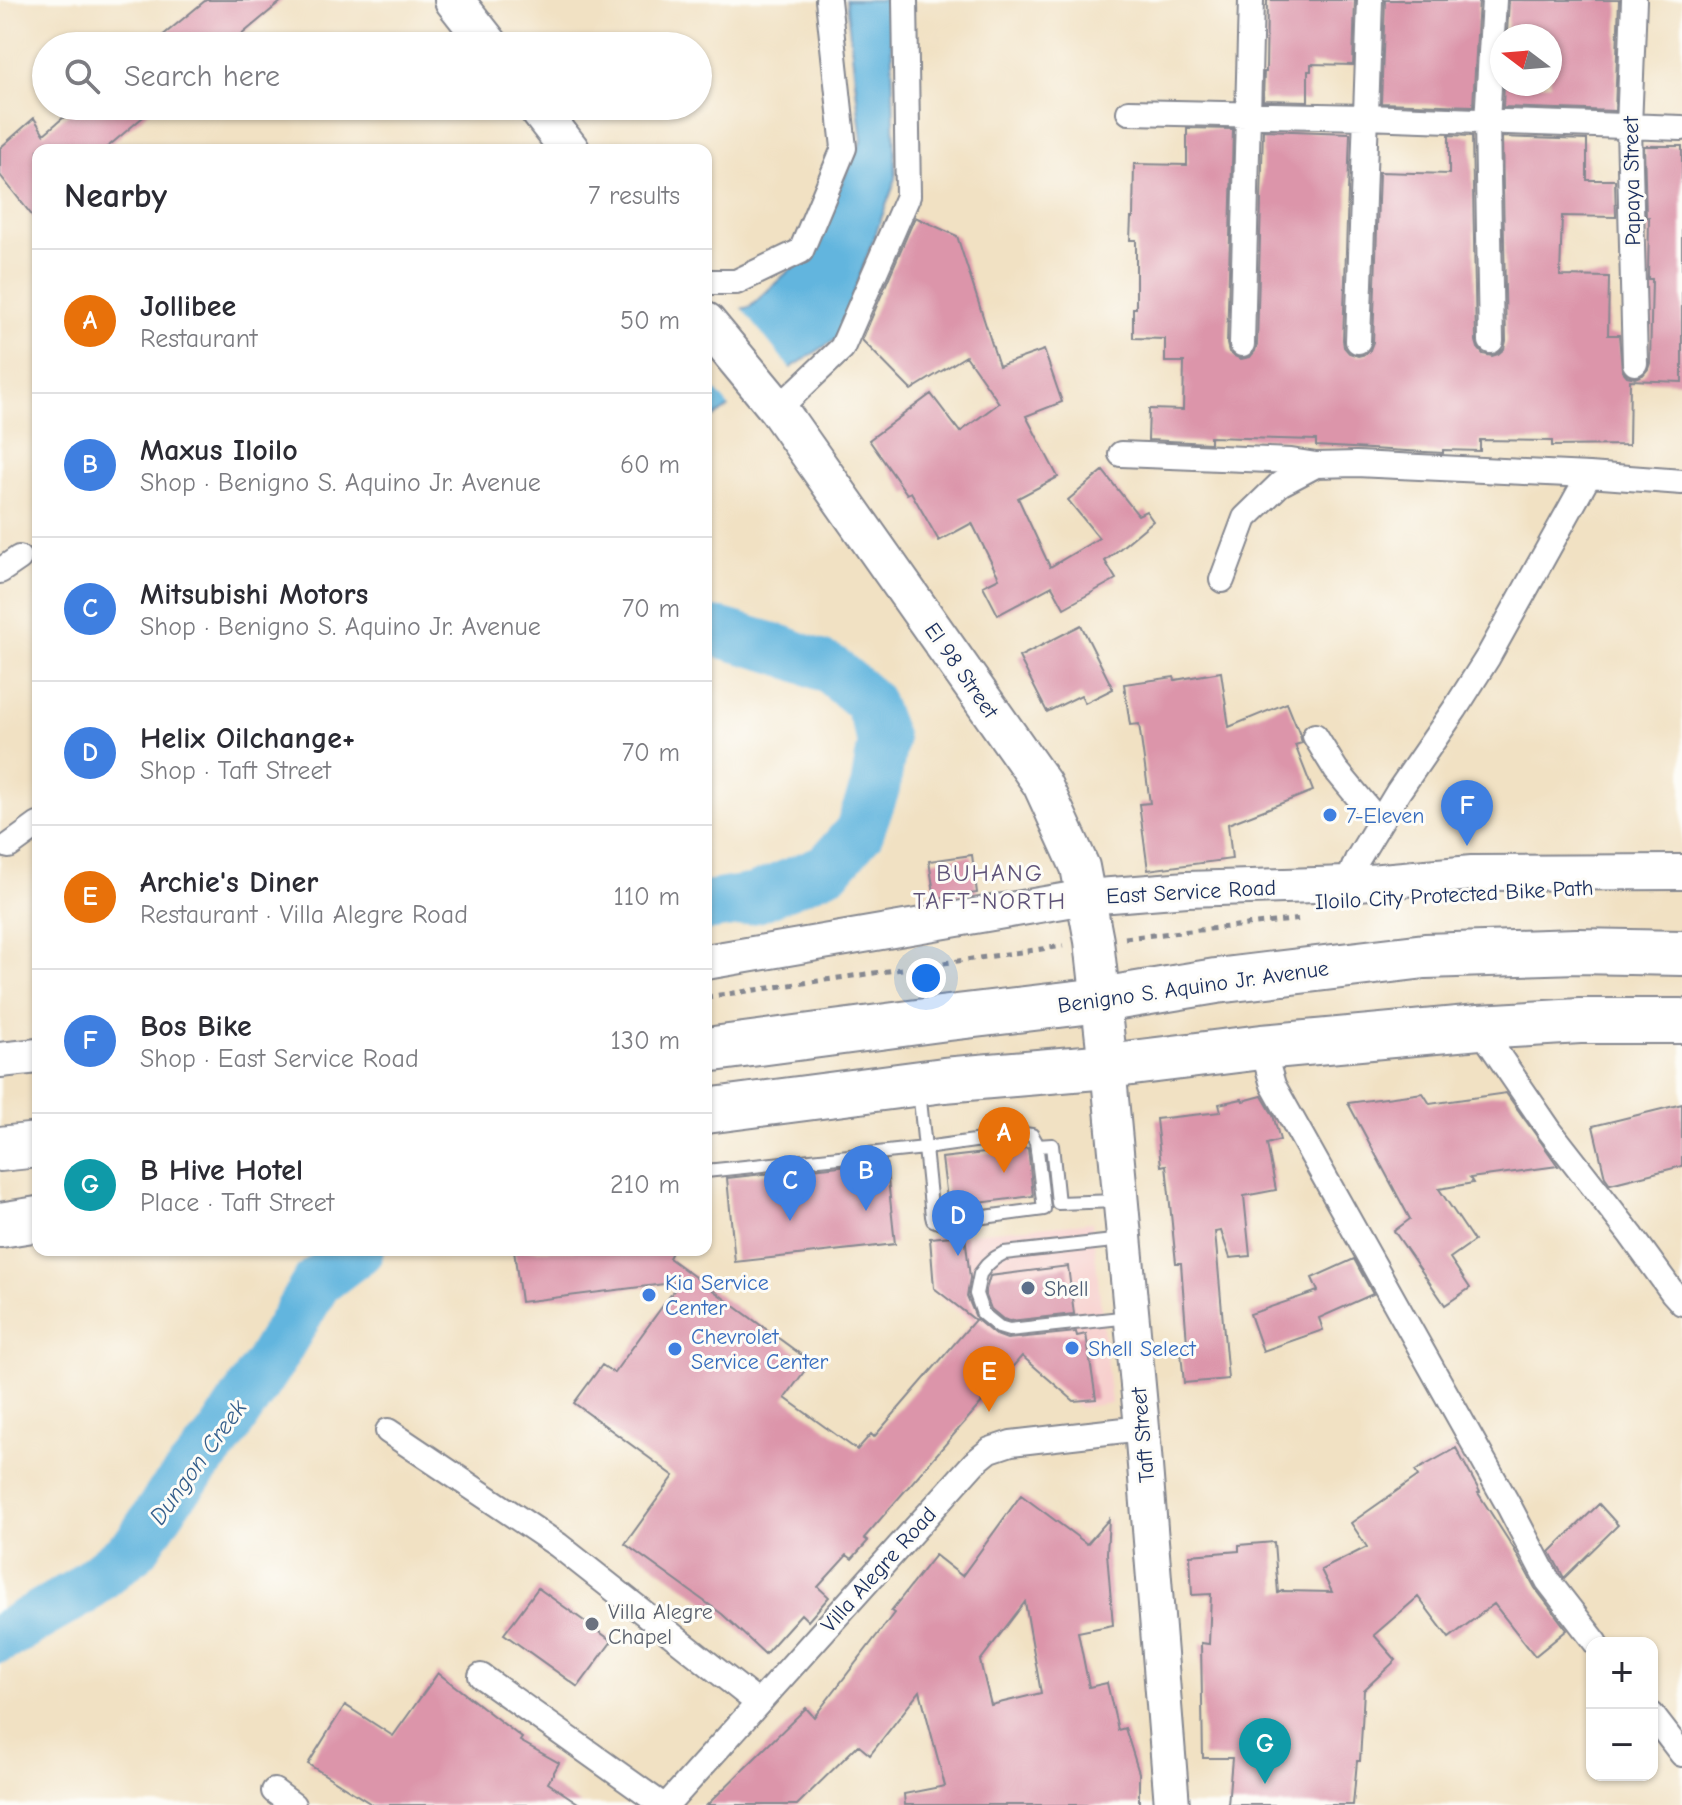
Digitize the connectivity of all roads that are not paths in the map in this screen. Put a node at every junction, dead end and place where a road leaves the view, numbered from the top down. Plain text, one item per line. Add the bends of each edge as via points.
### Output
1 (454, 0) edge
2 (828, 0) edge
3 (905, 0) edge
4 (1251, 0) edge
5 (1370, 0) edge
6 (1494, 0) edge
7 (1634, 0) edge
8 (479, 32) edge
9 (1129, 112) dead end
10 (1248, 115) junction
11 (1365, 117) junction
12 (547, 120) edge
13 (1487, 122) junction
14 (1629, 127) junction
15 (1682, 128) edge
16 (565, 144) edge
17 (712, 282) edge
18 (712, 329) edge
19 (1358, 341) dead end
20 (1491, 341) dead end
21 (1242, 344) dead end
22 (1635, 363) dead end
23 (778, 409) junction
24 (1121, 454) dead end
25 (1316, 465) junction
26 (1589, 475) junction
27 (1682, 482) edge
28 (1222, 580) dead end
29 (1315, 736) dead end
30 (1379, 822) junction
31 (32, 829) edge
32 (9, 846) dead end
33 (1682, 872) edge
34 (1347, 884) junction
35 (1086, 897) junction
36 (1682, 953) edge
37 (712, 961) edge
38 (1101, 1000) junction
39 (1682, 1021) edge
40 (1479, 1027) junction
41 (1262, 1047) junction
42 (712, 1049) edge
43 (32, 1057) edge
44 (0, 1060) edge
45 (1108, 1066) junction
46 (919, 1083) junction
47 (712, 1110) edge
48 (32, 1146) edge
49 (1037, 1146) junction
50 (925, 1148) junction
51 (0, 1149) edge
52 (712, 1170) edge
53 (1122, 1200) junction
54 (32, 1220) edge
55 (0, 1225) edge
56 (1125, 1240) junction
57 (1682, 1303) edge
58 (1132, 1317) junction
59 (1142, 1428) junction
60 (388, 1431) dead end
61 (1591, 1637) edge
62 (481, 1676) dead end
63 (758, 1703) junction
64 (1658, 1723) edge
65 (1682, 1754) edge
66 (664, 1805) edge
67 (1172, 1805) edge

1 - 8 main road
2 - 17 street via 844,148 801,251 736,282
3 - 23 street via 908,196 842,348
4 - 10 street
5 - 11 street
6 - 13 street
7 - 14 street, Papaya Street
9 - 10 street
10 - 11 street
10 - 21 street
11 - 13 street
11 - 19 street
12 - 16 main road
13 - 14 street
13 - 20 street
14 - 15 street
14 - 22 street, Papaya Street
18 - 23 main road, El 98 Street
23 - 35 main road, El 98 Street via 1042,784 1080,867
24 - 25 street
25 - 26 street
25 - 28 street via 1280,484 1245,518
26 - 27 street
26 - 30 street via 1488,657
29 - 30 street
30 - 34 street
31 - 32 street
33 - 34 street, East Service Road via 1472,873
34 - 35 street, East Service Road
35 - 37 street, East Service Road
35 - 38 main road, El 98 Street
36 - 38 highway, Benigno S. Aquino Jr. Avenue via 1425,956
38 - 42 highway, Benigno S. Aquino Jr. Avenue
38 - 45 main road, El 98 Street
39 - 40 highway
40 - 41 highway
40 - 57 street via 1550,1131
41 - 45 highway
41 - 61 street via 1273,1085 1548,1581
43 - 44 street
45 - 46 highway
45 - 53 street, Taft Street
46 - 47 highway
46 - 50 lane
48 - 51 highway
49 - 50 lane via 1032,1135 1024,1134
49 - 50 lane via 1044,1209 940,1223 932,1216
49 - 53 lane via 1052,1145 1058,1203
50 - 52 lane
53 - 56 street, Taft Street
54 - 55 highway
56 - 58 street, Taft Street
56 - 58 lane via 1004,1253 980,1274 976,1294 983,1314 1009,1330
58 - 59 street, Taft Street
59 - 63 street, Villa Alegre Road via 990,1450
59 - 67 street, Taft Street
60 - 63 street via 558,1545
62 - 66 street
63 - 66 street, Villa Alegre Road
64 - 65 street

